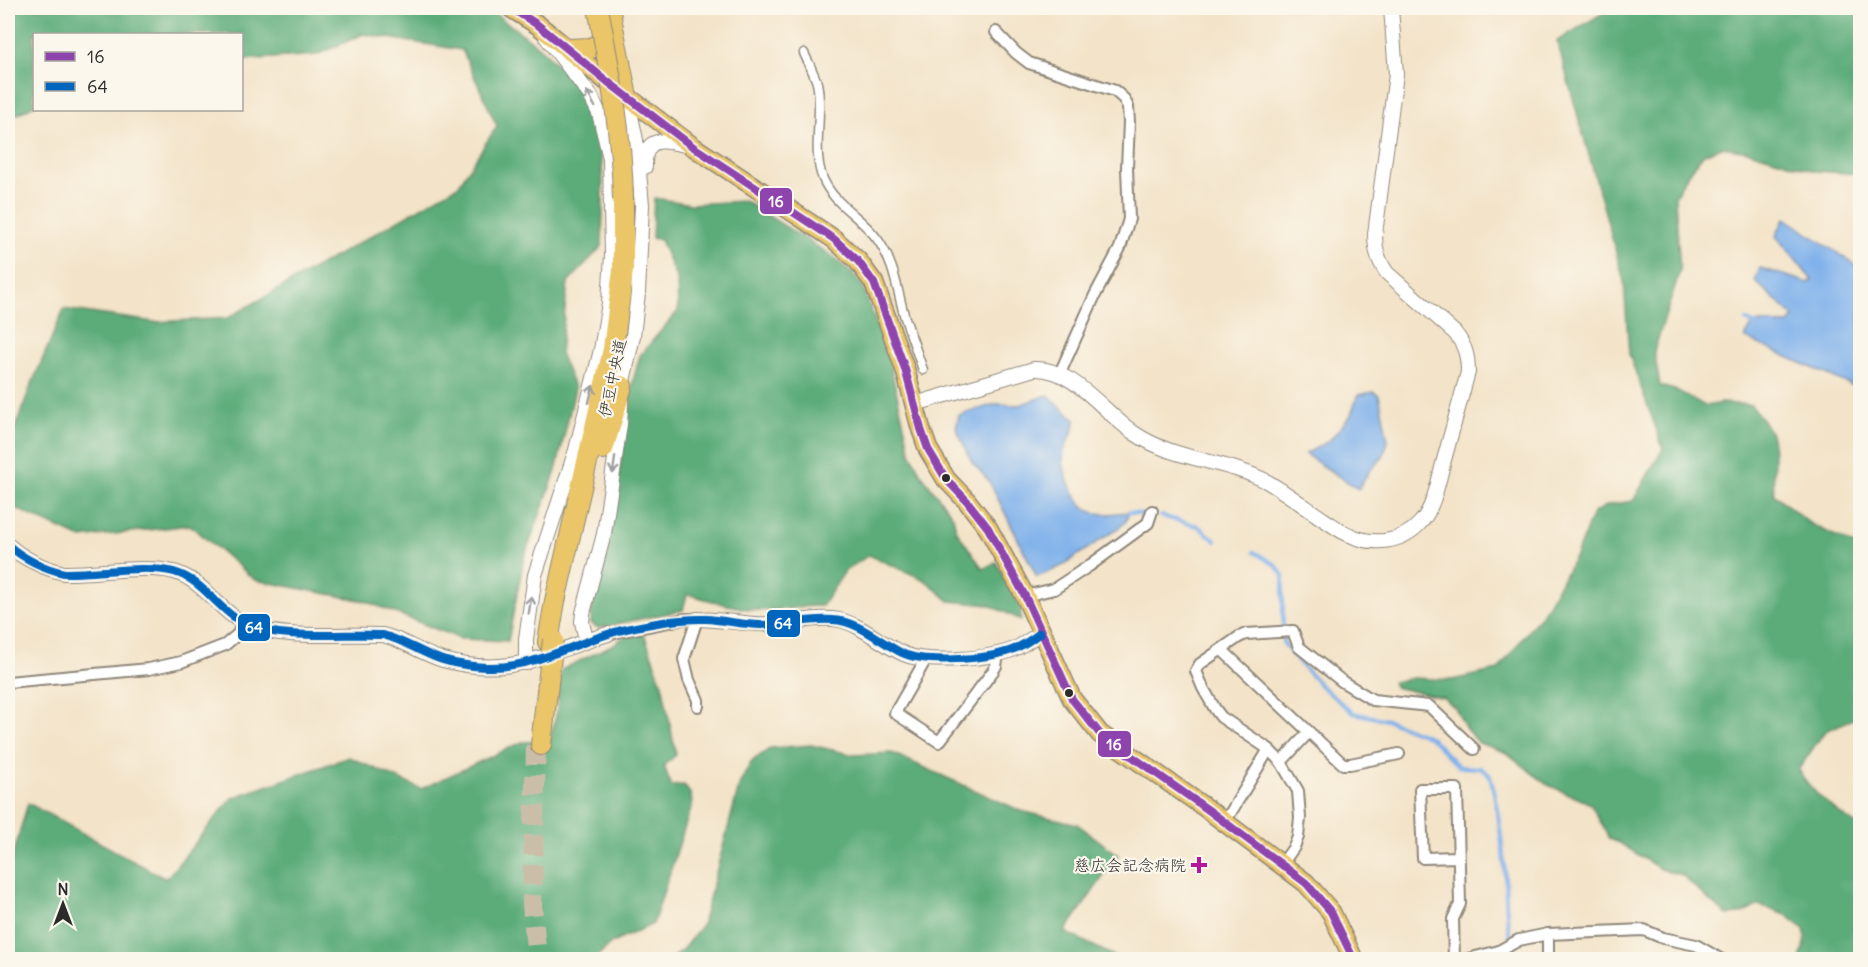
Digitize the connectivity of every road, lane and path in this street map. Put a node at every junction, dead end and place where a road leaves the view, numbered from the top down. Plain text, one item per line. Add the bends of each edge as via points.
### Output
1 (511, 8) edge
2 (597, 8) edge
3 (608, 8) edge
4 (1391, 8) edge
5 (538, 25) junction
6 (996, 32) dead end
7 (603, 43) junction
8 (568, 49) junction
9 (804, 53) dead end
10 (608, 82) junction
11 (627, 97) junction
12 (692, 146) junction
13 (627, 201) junction
14 (923, 370) dead end
15 (1060, 373) junction
16 (622, 386) junction
17 (915, 404) junction
18 (576, 450) junction
19 (1152, 511) dead end
20 (8, 545) edge
21 (572, 552) junction
22 (1025, 596) junction
23 (697, 619) junction
24 (243, 623) junction
25 (1041, 633) junction
26 (608, 634) joint
27 (550, 637) junction
28 (586, 640) junction
29 (1222, 650) junction
30 (998, 654) junction
31 (926, 659) junction
32 (526, 663) junction
33 (8, 682) edge
34 (698, 706) dead end
35 (1308, 733) junction
36 (538, 745) tunnel mouth
37 (1269, 749) junction
38 (1474, 750) dead end
39 (1399, 754) dead end
40 (1281, 762) junction
41 (1225, 822) junction
42 (1459, 857) junction
43 (1282, 864) junction
44 (1548, 934) junction
45 (1354, 960) edge
46 (1454, 960) edge
47 (1464, 960) edge
48 (1548, 960) edge
49 (1722, 960) edge

1 - 5 highway
2 - 7 highway
2 - 13 highway, 伊豆中央道, bridge
3 - 11 highway
3 - 13 highway, 伊豆中央道 via 624,119
4 - 15 street via 1396,75 1375,249 1387,273 1455,333 1468,357 1468,372 1436,491 1421,522 1407,534 1389,541 1366,541 1347,534 1247,472 1185,457 1134,433
5 - 8 highway
13 -> 5 street via 590,95
6 - 15 street via 1029,63 1115,91 1128,107 1129,219 1125,237
7 - 8 highway
7 - 10 highway
8 - 10 highway
9 - 14 street via 816,82 818,145 824,181 878,240 887,256
10 - 11 highway
10 - 13 street via 615,171
11 - 12 highway
11 - 13 street via 636,140
12 - 13 street via 666,141 647,150 645,174
12 - 17 highway via 834,239 858,261 874,283
13 - 16 street via 638,293
18 -> 13 street via 601,350 612,255
13 - 21 highway, 伊豆中央道 via 629,276 625,310
13 - 27 highway, 伊豆中央道 via 613,349
15 - 17 street via 1034,369
16 - 21 highway
16 -> 28 street via 607,516 582,622
17 - 22 highway via 928,448 946,479 988,528
18 - 27 highway via 548,602
32 -> 18 street via 535,575
19 - 22 street via 1148,523 1089,566 1054,589
20 - 24 street via 50,570 64,573 172,571 200,585
21 - 27 highway, 伊豆中央道
22 - 25 highway
23 - 26 street
23 - 31 street via 757,625 841,621 903,654
23 - 34 street via 684,659
24 - 32 street via 283,634 383,635 457,663 488,667
24 - 33 street via 238,634 225,645 181,662 149,669
25 - 30 street
25 - 41 highway via 1072,699 1100,734
26 - 28 street
27 - 36 highway, 伊豆中央道, bridge
28 - 32 street
29 - 35 street
29 - 37 street via 1200,664 1198,678 1221,717
29 - 38 street via 1246,634 1293,631 1299,646 1343,682 1373,700 1429,706
30 - 31 street
30 - 31 street via 993,671 939,742 894,713
35 - 39 street via 1343,764
35 - 40 street
37 - 40 street
37 - 41 street
40 - 43 street via 1298,791 1300,818 1298,837
41 - 43 highway
42 - 42 street via 1423,858 1420,789 1457,789
42 - 46 street via 1460,904 1453,919
43 - 45 highway via 1306,883 1331,912
44 - 47 street
44 - 48 street
44 - 49 street via 1644,930 1696,945

